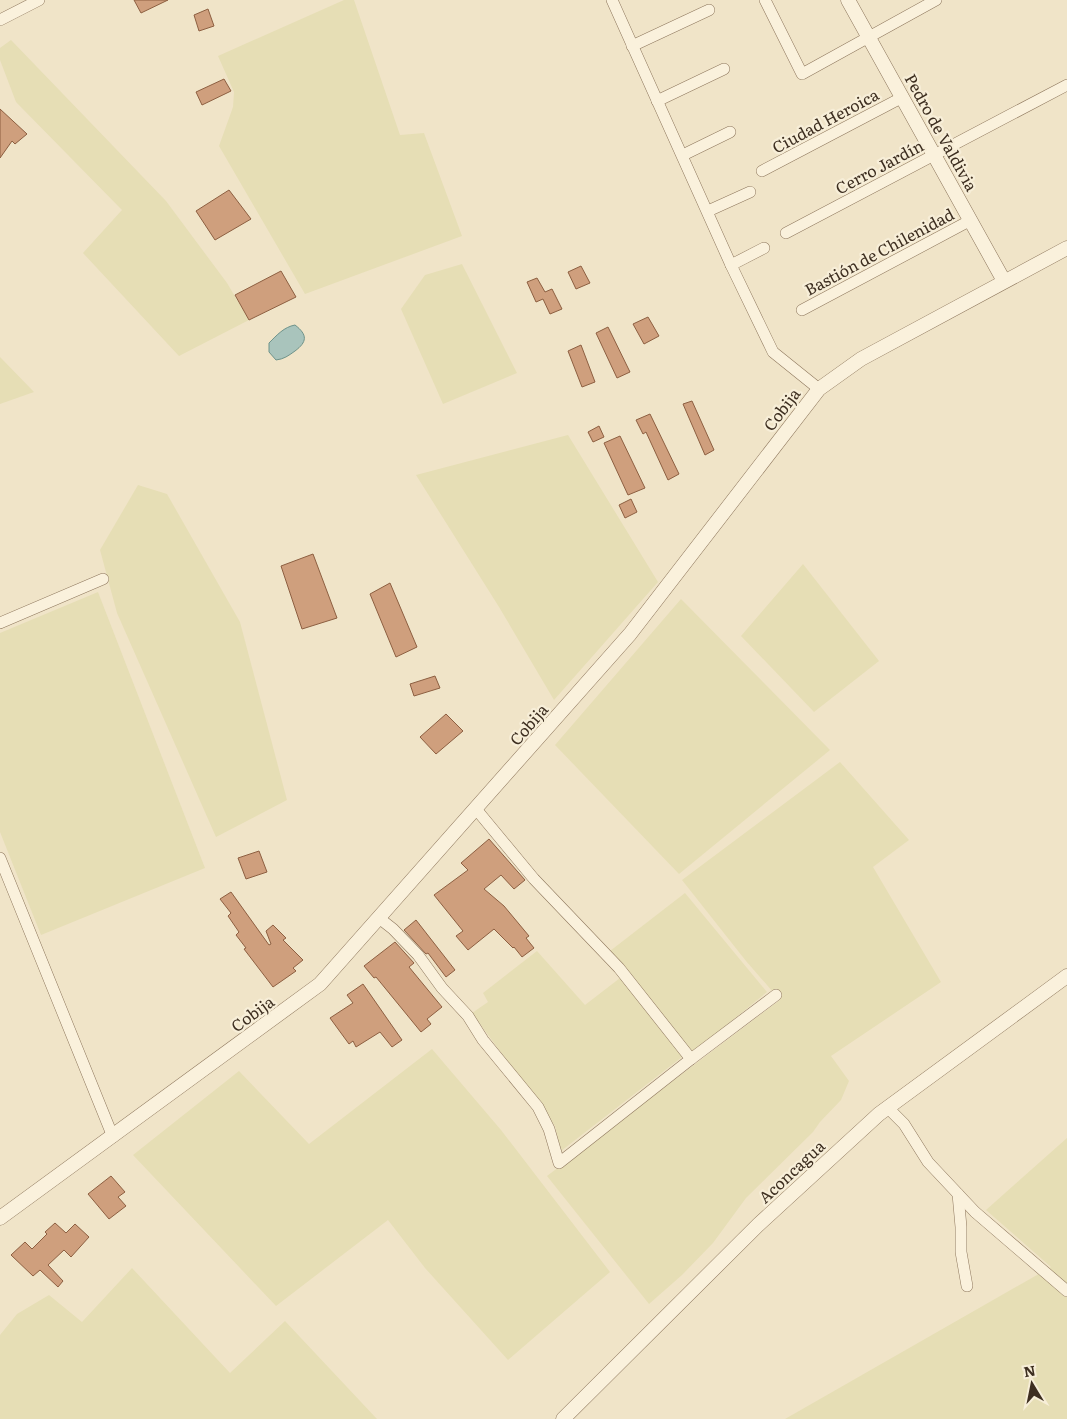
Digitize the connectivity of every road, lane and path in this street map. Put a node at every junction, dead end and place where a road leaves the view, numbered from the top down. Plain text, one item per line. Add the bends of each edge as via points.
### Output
1 (39, 0) edge
2 (612, 0) edge
3 (766, 0) edge
4 (848, 0) edge
5 (936, 0) edge
6 (708, 10) dead end
7 (0, 20) edge
8 (868, 37) junction
9 (632, 46) junction
10 (724, 69) dead end
11 (1067, 85) edge
12 (903, 97) junction
13 (657, 101) junction
14 (730, 132) dead end
15 (683, 155) junction
16 (934, 155) junction
17 (762, 171) dead end
18 (750, 192) dead end
19 (708, 211) junction
20 (971, 220) junction
21 (786, 233) dead end
22 (764, 248) dead end
23 (1067, 248) edge
24 (731, 265) junction
25 (1004, 281) junction
26 (802, 310) dead end
27 (819, 389) junction
28 (103, 579) dead end
29 (0, 623) edge
30 (476, 809) junction
31 (0, 858) edge
32 (380, 918) junction
33 (1067, 976) edge
34 (776, 995) dead end
35 (691, 1059) junction
36 (887, 1107) junction
37 (112, 1137) junction
38 (958, 1194) junction
39 (0, 1218) edge
40 (966, 1286) dead end
41 (1067, 1291) edge
42 (563, 1419) edge

1 - 7 street
2 - 9 street
3 - 8 street via 802,74
4 - 8 street, Pedro de Valdivia
5 - 8 street
6 - 9 street
8 - 12 street, Pedro de Valdivia
9 - 13 street
10 - 13 street
11 - 16 street, Cerro Jardín
12 - 16 street, Pedro de Valdivia
12 - 17 street, Ciudad Heroica
13 - 15 street
14 - 15 street
15 - 19 street
16 - 20 street, Pedro de Valdivia
16 - 21 street, Cerro Jardín
18 - 19 street
19 - 24 street
20 - 25 street, Pedro de Valdivia
20 - 26 street, Bastión de Chilenidad
22 - 24 street
23 - 25 street, Cobija
24 - 27 street via 773,352
25 - 27 street, Cobija via 861,359
27 - 30 street, Cobija via 630,634
28 - 29 street
30 - 32 street, Cobija
30 - 35 street via 534,879 619,968
31 - 37 street
32 - 35 street via 418,955 538,1107 549,1129 559,1163
32 - 37 street, Cobija via 320,984
33 - 36 street, Aconcagua
34 - 35 street
36 - 38 street via 904,1124 928,1162
36 - 42 street, Aconcagua via 758,1225
37 - 39 street, Cobija
38 - 40 street
38 - 41 street

